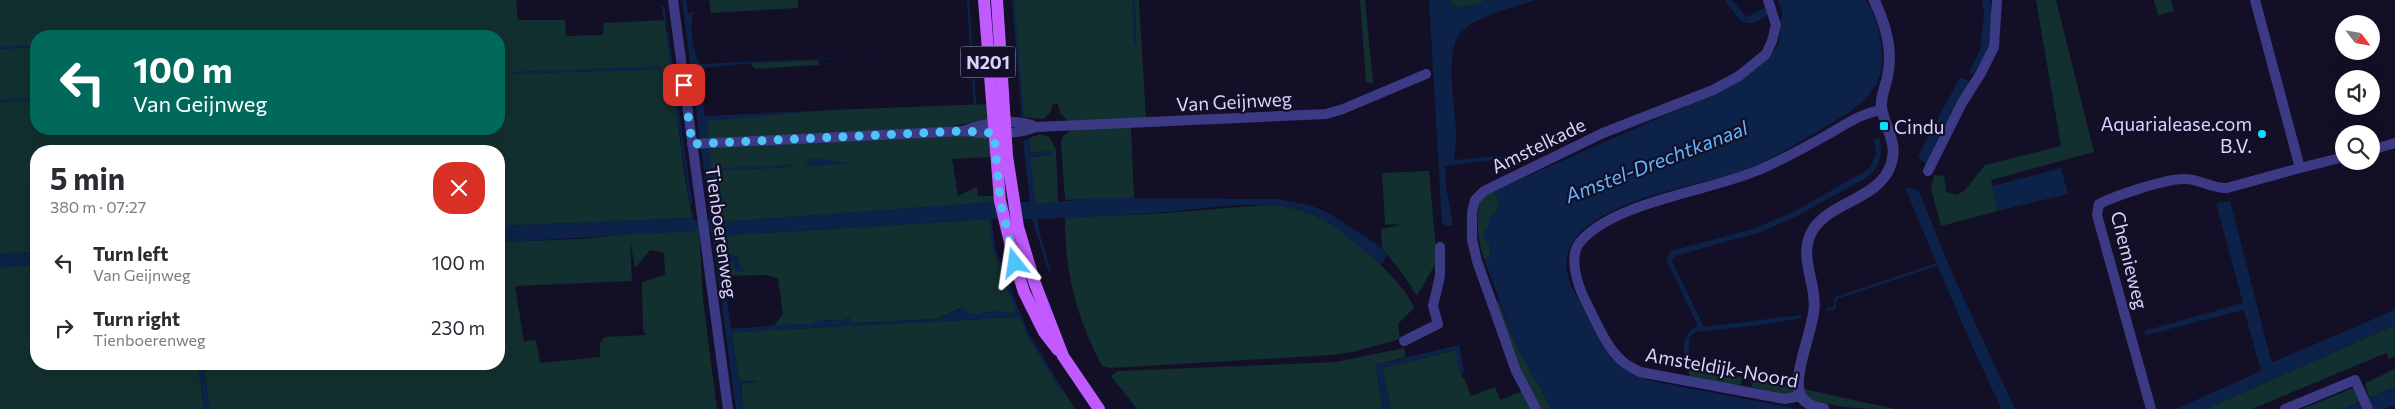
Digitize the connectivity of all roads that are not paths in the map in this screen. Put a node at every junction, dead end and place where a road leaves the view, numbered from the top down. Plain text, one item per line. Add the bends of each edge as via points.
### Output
1 (673, 0) edge
2 (984, 0) edge
3 (997, 0) edge
4 (1768, 0) edge
5 (1874, 0) edge
6 (1997, 0) edge
7 (2254, 0) edge
8 (1426, 74) dead end
9 (1882, 110) junction
10 (1000, 128) junction
11 (2395, 143) edge
12 (695, 144) junction
13 (2380, 147) edge
14 (2335, 159) edge
15 (2300, 168) junction
16 (1928, 171) dead end
17 (1440, 247) dead end
18 (1404, 341) dead end
19 (1801, 396) junction
20 (728, 409) edge
21 (1099, 409) edge
22 (1536, 409) edge
23 (1824, 409) edge
24 (2151, 409) edge
25 (2285, 409) edge
26 (2368, 409) edge

1 - 12 street, Tienboerenweg
2 - 10 main road, N201
3 - 10 main road, N201
4 - 22 street, Amstelkade via 1776,25 1772,41 1766,54 1739,76 1713,90 1603,133 1484,191 1476,200 1471,224 1477,261 1516,370
5 - 9 street via 1886,28 1889,50 1889,72
6 - 16 street via 1994,47
7 - 15 street
8 - 10 street, Van Geijnweg via 1326,114 1036,127 1027,131
9 - 19 street via 1894,142 1888,172 1877,185 1826,215 1808,239 1806,263 1814,307 1799,378
9 - 19 street, Amsteldijk-Noord via 1866,113 1755,172 1658,201 1617,217 1580,242 1575,258 1575,273 1583,296 1606,341 1621,361 1640,372 1785,399
10 - 12 street, Van Geijnweg
10 - 21 main road, N201 via 1006,200 1012,228 1063,356
11 - 13 street
12 - 20 street, Tienboerenweg
14 - 15 street
15 - 24 street, Chemieweg via 2227,188 2185,179 2173,180 2099,204 2097,215
17 - 18 street via 1440,276 1433,306 1438,324
19 - 23 street, Amsteldijk-Noord via 1811,406
25 - 26 street via 2355,380

